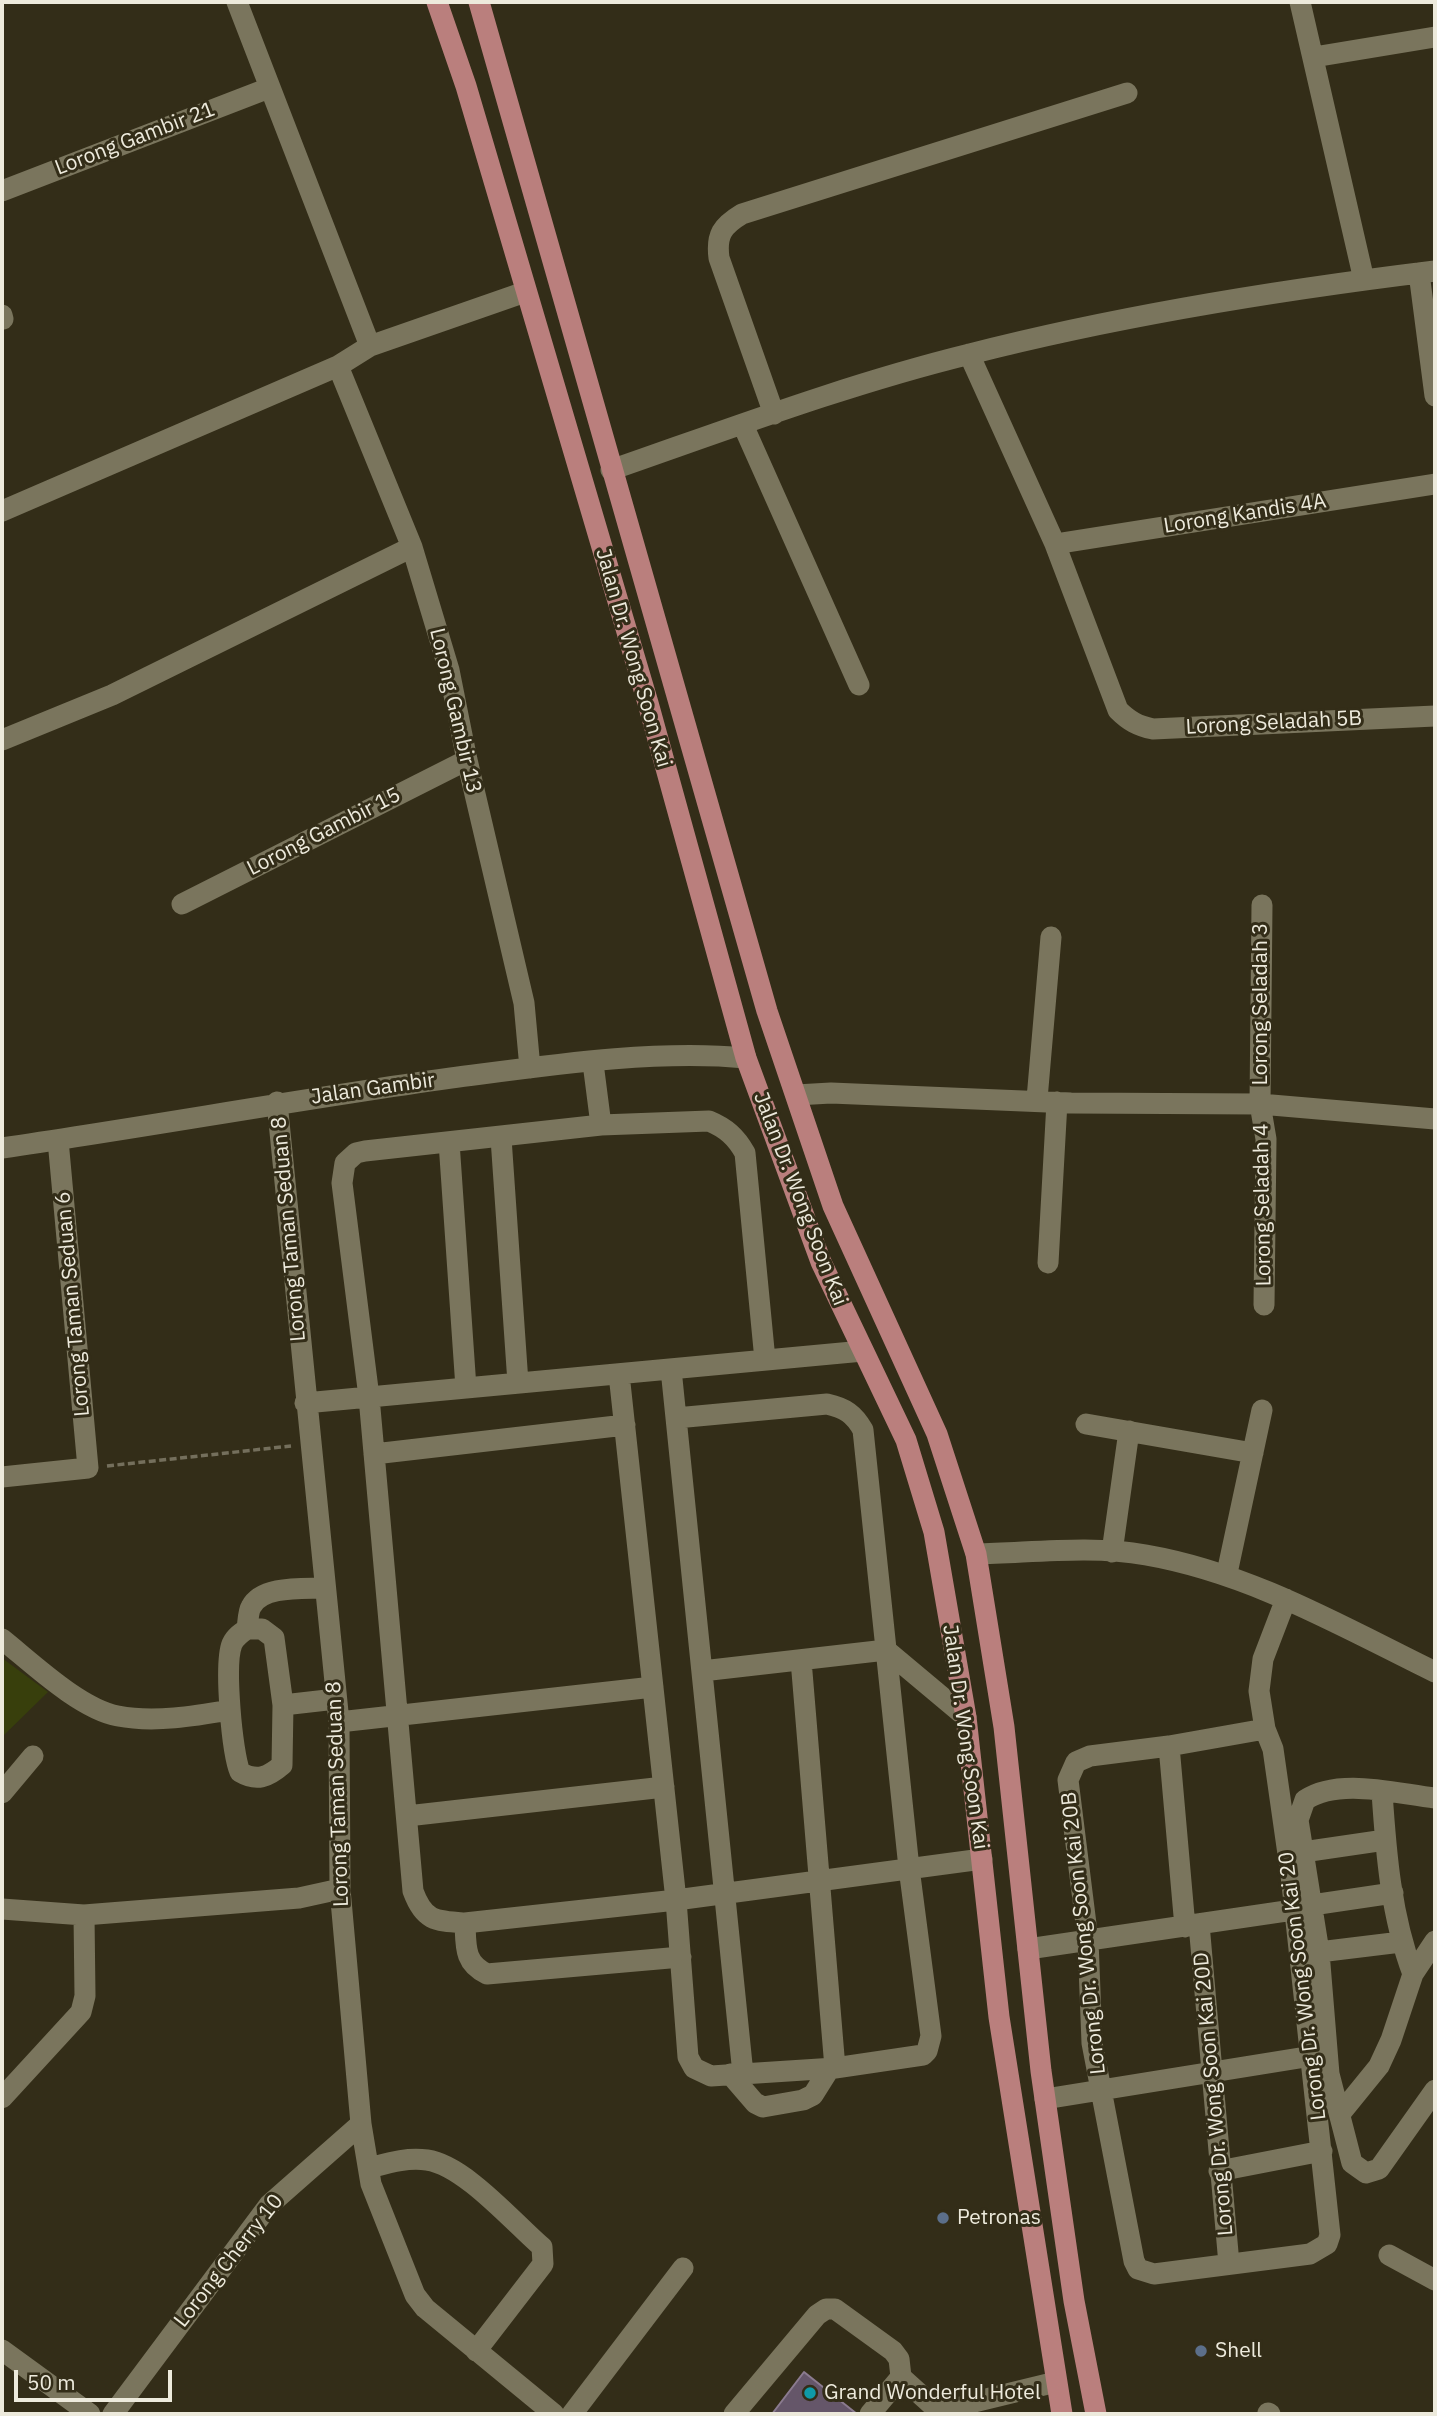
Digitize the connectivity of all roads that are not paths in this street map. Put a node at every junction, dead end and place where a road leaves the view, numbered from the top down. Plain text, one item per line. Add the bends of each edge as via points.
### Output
1 (237, 2) edge
2 (424, 2) edge
3 (438, 2) edge
4 (479, 2) edge
5 (1300, 2) edge
6 (1435, 37) edge
7 (1314, 57) junction
8 (466, 86) junction
9 (269, 88) junction
10 (1127, 93) dead end
11 (2, 191) edge
12 (1427, 272) edge
13 (1364, 280) junction
14 (526, 292) junction
15 (370, 346) junction
16 (968, 354) junction
17 (338, 366) junction
18 (1435, 396) edge
19 (774, 414) junction
20 (743, 425) junction
21 (611, 471) junction
22 (1435, 484) edge
23 (2, 510) edge
24 (1055, 544) junction
25 (412, 547) junction
26 (859, 685) dead end
27 (1435, 716) edge
28 (2, 740) edge
29 (467, 760) junction
30 (182, 904) dead end
31 (1262, 905) dead end
32 (1051, 937) dead end
33 (746, 1058) junction
34 (593, 1063) junction
35 (530, 1068) junction
36 (796, 1095) junction
37 (1047, 1101) junction
38 (277, 1102) junction
39 (1260, 1104) junction
40 (1435, 1119) edge
41 (601, 1125) junction
42 (501, 1138) junction
43 (58, 1140) junction
44 (449, 1142) junction
45 (2, 1148) edge
46 (1048, 1263) dead end
47 (1264, 1305) dead end
48 (863, 1351) junction
49 (765, 1360) junction
50 (671, 1369) junction
51 (619, 1374) junction
52 (518, 1383) junction
53 (466, 1388) junction
54 (369, 1397) junction
55 (305, 1403) junction
56 (1262, 1410) dead end
57 (676, 1418) junction
58 (1086, 1424) dead end
59 (625, 1425) junction
60 (1129, 1431) junction
61 (1253, 1453) junction
62 (374, 1454) junction
63 (2, 1477) edge
64 (1112, 1552) junction
65 (976, 1554) junction
66 (1227, 1573) junction
67 (324, 1588) junction
68 (1286, 1599) junction
69 (247, 1629) junction
70 (2, 1639) edge
71 (886, 1650) junction
72 (801, 1660) junction
73 (702, 1671) junction
74 (1435, 1672) edge
75 (653, 1687) junction
76 (336, 1699) junction
77 (283, 1705) junction
78 (230, 1710) junction
79 (398, 1716) junction
80 (966, 1717) junction
81 (339, 1722) junction
82 (1265, 1729) junction
83 (1169, 1746) junction
84 (33, 1756) dead end
85 (664, 1787) junction
86 (1382, 1792) junction
87 (2, 1793) edge
88 (1435, 1798) edge
89 (407, 1816) junction
90 (1385, 1840) junction
91 (1303, 1852) junction
92 (982, 1859) junction
93 (909, 1868) junction
94 (817, 1880) junction
95 (340, 1889) junction
96 (725, 1891) junction
97 (1393, 1893) junction
98 (677, 1900) junction
99 (1302, 1908) junction
100 (2, 1909) edge
101 (84, 1915) junction
102 (465, 1923) junction
103 (1192, 1926) junction
104 (1088, 1940) junction
105 (1435, 1941) edge
106 (1401, 1942) junction
107 (1028, 1949) junction
108 (1319, 1952) junction
109 (681, 1957) junction
110 (1413, 1974) junction
111 (1312, 2056) junction
112 (832, 2068) junction
113 (737, 2074) junction
114 (1213, 2074) junction
115 (1100, 2089) junction
116 (1435, 2090) edge
117 (2, 2098) edge
118 (1045, 2099) junction
119 (1340, 2114) junction
120 (361, 2124) junction
121 (1322, 2151) junction
122 (369, 2168) junction
123 (1219, 2171) junction
124 (1389, 2255) dead end
125 (1229, 2264) junction
126 (683, 2268) dead end
127 (1435, 2280) edge
128 (2, 2350) edge
129 (476, 2351) junction
130 (901, 2377) junction
131 (1056, 2382) junction
132 (90, 2414) edge
133 (113, 2414) edge
134 (554, 2414) edge
135 (572, 2414) edge
136 (734, 2414) edge
137 (870, 2414) edge
138 (943, 2414) edge
139 (1062, 2414) edge
140 (1096, 2414) edge

1 - 9 street
2 - 8 main road
3 - 8 main road, Jalan Dr. Wong Soon Kai
4 - 21 main road, Jalan Dr. Wong Soon Kai
5 - 7 street
6 - 7 street
7 - 13 street
8 - 14 main road, Jalan Dr. Wong Soon Kai
9 - 11 street, Lorong Gambir 21
9 - 15 street
10 - 19 street via 742,214 722,229 717,241 719,258
12 - 13 street
12 - 18 street
13 - 16 street via 1133,318
14 - 15 street
14 - 33 main road, Jalan Dr. Wong Soon Kai via 648,703
15 - 17 street
16 - 19 street
16 - 24 street
17 - 23 street
17 - 25 street, Lorong Gambir 13
19 - 20 street
20 - 21 street
20 - 26 street
21 - 36 main road, Jalan Dr. Wong Soon Kai via 767,1011
22 - 24 street, Lorong Kandis 4A
24 - 27 street, Lorong Seladah 5B via 1118,710 1139,726
25 - 28 street via 112,695
25 - 29 street, Lorong Gambir 13 via 449,670
29 - 30 street, Lorong Gambir 15
29 - 35 street, Lorong Gambir 13 via 524,1003
31 - 39 street, Lorong Seladah 3
32 - 37 street
33 - 34 street, Jalan Gambir via 704,1054
33 - 48 main road, Jalan Dr. Wong Soon Kai via 821,1262
34 - 35 street, Jalan Gambir
34 - 41 street
35 - 38 street, Jalan Gambir
36 - 37 street
36 - 65 main road, Jalan Dr. Wong Soon Kai via 833,1206 937,1434
37 - 39 street
37 - 46 street
38 - 43 street, Jalan Gambir
38 - 55 street, Lorong Taman Seduan 8
39 - 40 street
39 - 47 street, Lorong Seladah 4 via 1266,1139
41 - 42 street
41 - 49 street via 709,1121 730,1132 739,1143 745,1153
42 - 44 street
42 - 52 street
43 - 45 street, Jalan Gambir
43 - 63 street, Lorong Taman Seduan 6 via 88,1468
44 - 53 street
44 - 54 street via 365,1151 349,1158 342,1169
48 - 49 street
48 - 80 main road, Jalan Dr. Wong Soon Kai via 905,1440 934,1532
49 - 50 street
50 - 51 street
50 - 57 street
51 - 52 street
51 - 59 street
52 - 53 street
53 - 54 street
54 - 55 street
54 - 62 street
55 - 67 street, Lorong Taman Seduan 8
56 - 61 street
57 - 71 street via 827,1404 856,1417 863,1430
57 - 73 street
58 - 60 street
59 - 62 street
59 - 75 street
60 - 61 street
60 - 64 street
61 - 66 street
62 - 79 street
64 - 65 street
64 - 66 street
65 - 107 main road, Jalan Dr. Wong Soon Kai via 1004,1727
66 - 68 street
67 - 69 street via 279,1591 258,1600 250,1607
67 - 76 street, Lorong Taman Seduan 8
68 - 74 street
68 - 82 street, Lorong Dr. Wong Soon Kai 20 via 1263,1659 1259,1691
69 - 77 street via 262,1629 274,1638
69 - 78 street via 237,1636 229,1653
70 - 78 street via 70,1690 117,1716 188,1718
71 - 72 street
71 - 80 street
71 - 93 street
72 - 73 street
72 - 94 street
73 - 96 street
75 - 79 street
75 - 85 street
76 - 77 street
76 - 81 street, Lorong Taman Seduan 8
77 - 78 street via 282,1765 261,1778 240,1772
79 - 81 street
79 - 89 street
80 - 92 main road, Jalan Dr. Wong Soon Kai
81 - 95 street, Lorong Taman Seduan 8
82 - 83 street
82 - 99 street, Lorong Dr. Wong Soon Kai 20 via 1273,1749 1291,1875
83 - 103 street, Lorong Dr. Wong Soon Kai 20D
83 - 104 street, Lorong Dr. Wong Soon Kai 20B via 1090,1756 1076,1762 1068,1780
84 - 87 street
85 - 89 street
85 - 98 street
86 - 88 street
86 - 90 street
86 - 91 street via 1321,1792 1305,1800 1298,1820
89 - 102 street via 413,1891 420,1910 437,1921
90 - 91 street
90 - 97 street
91 - 99 street
92 - 93 street
92 - 131 main road, Jalan Dr. Wong Soon Kai via 999,2017
93 - 94 street
93 - 112 street via 931,2036 927,2051
94 - 96 street
94 - 112 street
95 - 101 street via 299,1898
95 - 120 street, Lorong Taman Seduan 8
96 - 98 street
96 - 113 street
97 - 99 street
97 - 106 street
98 - 102 street
98 - 109 street
99 - 103 street
99 - 108 street
99 - 111 street, Lorong Dr. Wong Soon Kai 20
100 - 101 street
101 - 117 street via 85,1996 81,2012
102 - 109 street via 466,1954 474,1968 487,1975
103 - 104 street
103 - 114 street, Lorong Dr. Wong Soon Kai 20D
104 - 107 street
104 - 115 street, Lorong Dr. Wong Soon Kai 20B via 1092,2043
105 - 110 street
106 - 108 street
106 - 110 street
107 - 118 main road, Jalan Dr. Wong Soon Kai
108 - 119 street via 1329,2074
109 - 113 street via 688,2057 702,2073
110 - 119 street via 1379,2066
111 - 114 street
111 - 121 street, Lorong Dr. Wong Soon Kai 20
112 - 113 street
112 - 113 street via 813,2095 763,2107 755,2103
114 - 115 street
114 - 123 street, Lorong Dr. Wong Soon Kai 20D
115 - 118 street
115 - 125 street, Lorong Dr. Wong Soon Kai 20B via 1138,2269 1154,2274
116 - 119 street via 1389,2159 1366,2173 1352,2163
118 - 140 main road, Jalan Dr. Wong Soon Kai via 1074,2301
120 - 122 street, Lorong Taman Seduan 8
120 - 133 street, Lorong Cherry 10 via 269,2205
121 - 123 street
121 - 125 street, Lorong Dr. Wong Soon Kai 20 via 1328,2244 1310,2254
122 - 129 street, Lorong Taman Seduan 8 via 415,2295
122 - 129 street via 400,2160 428,2160 454,2170 542,2247 543,2263
123 - 125 street, Lorong Dr. Wong Soon Kai 20D
124 - 127 street
126 - 135 street
128 - 132 street
129 - 134 street, Lorong Taman Seduan 8
130 - 136 street via 893,2351 835,2309 826,2309
130 - 137 street
130 - 138 street
131 - 138 street
131 - 139 main road, Jalan Dr. Wong Soon Kai

